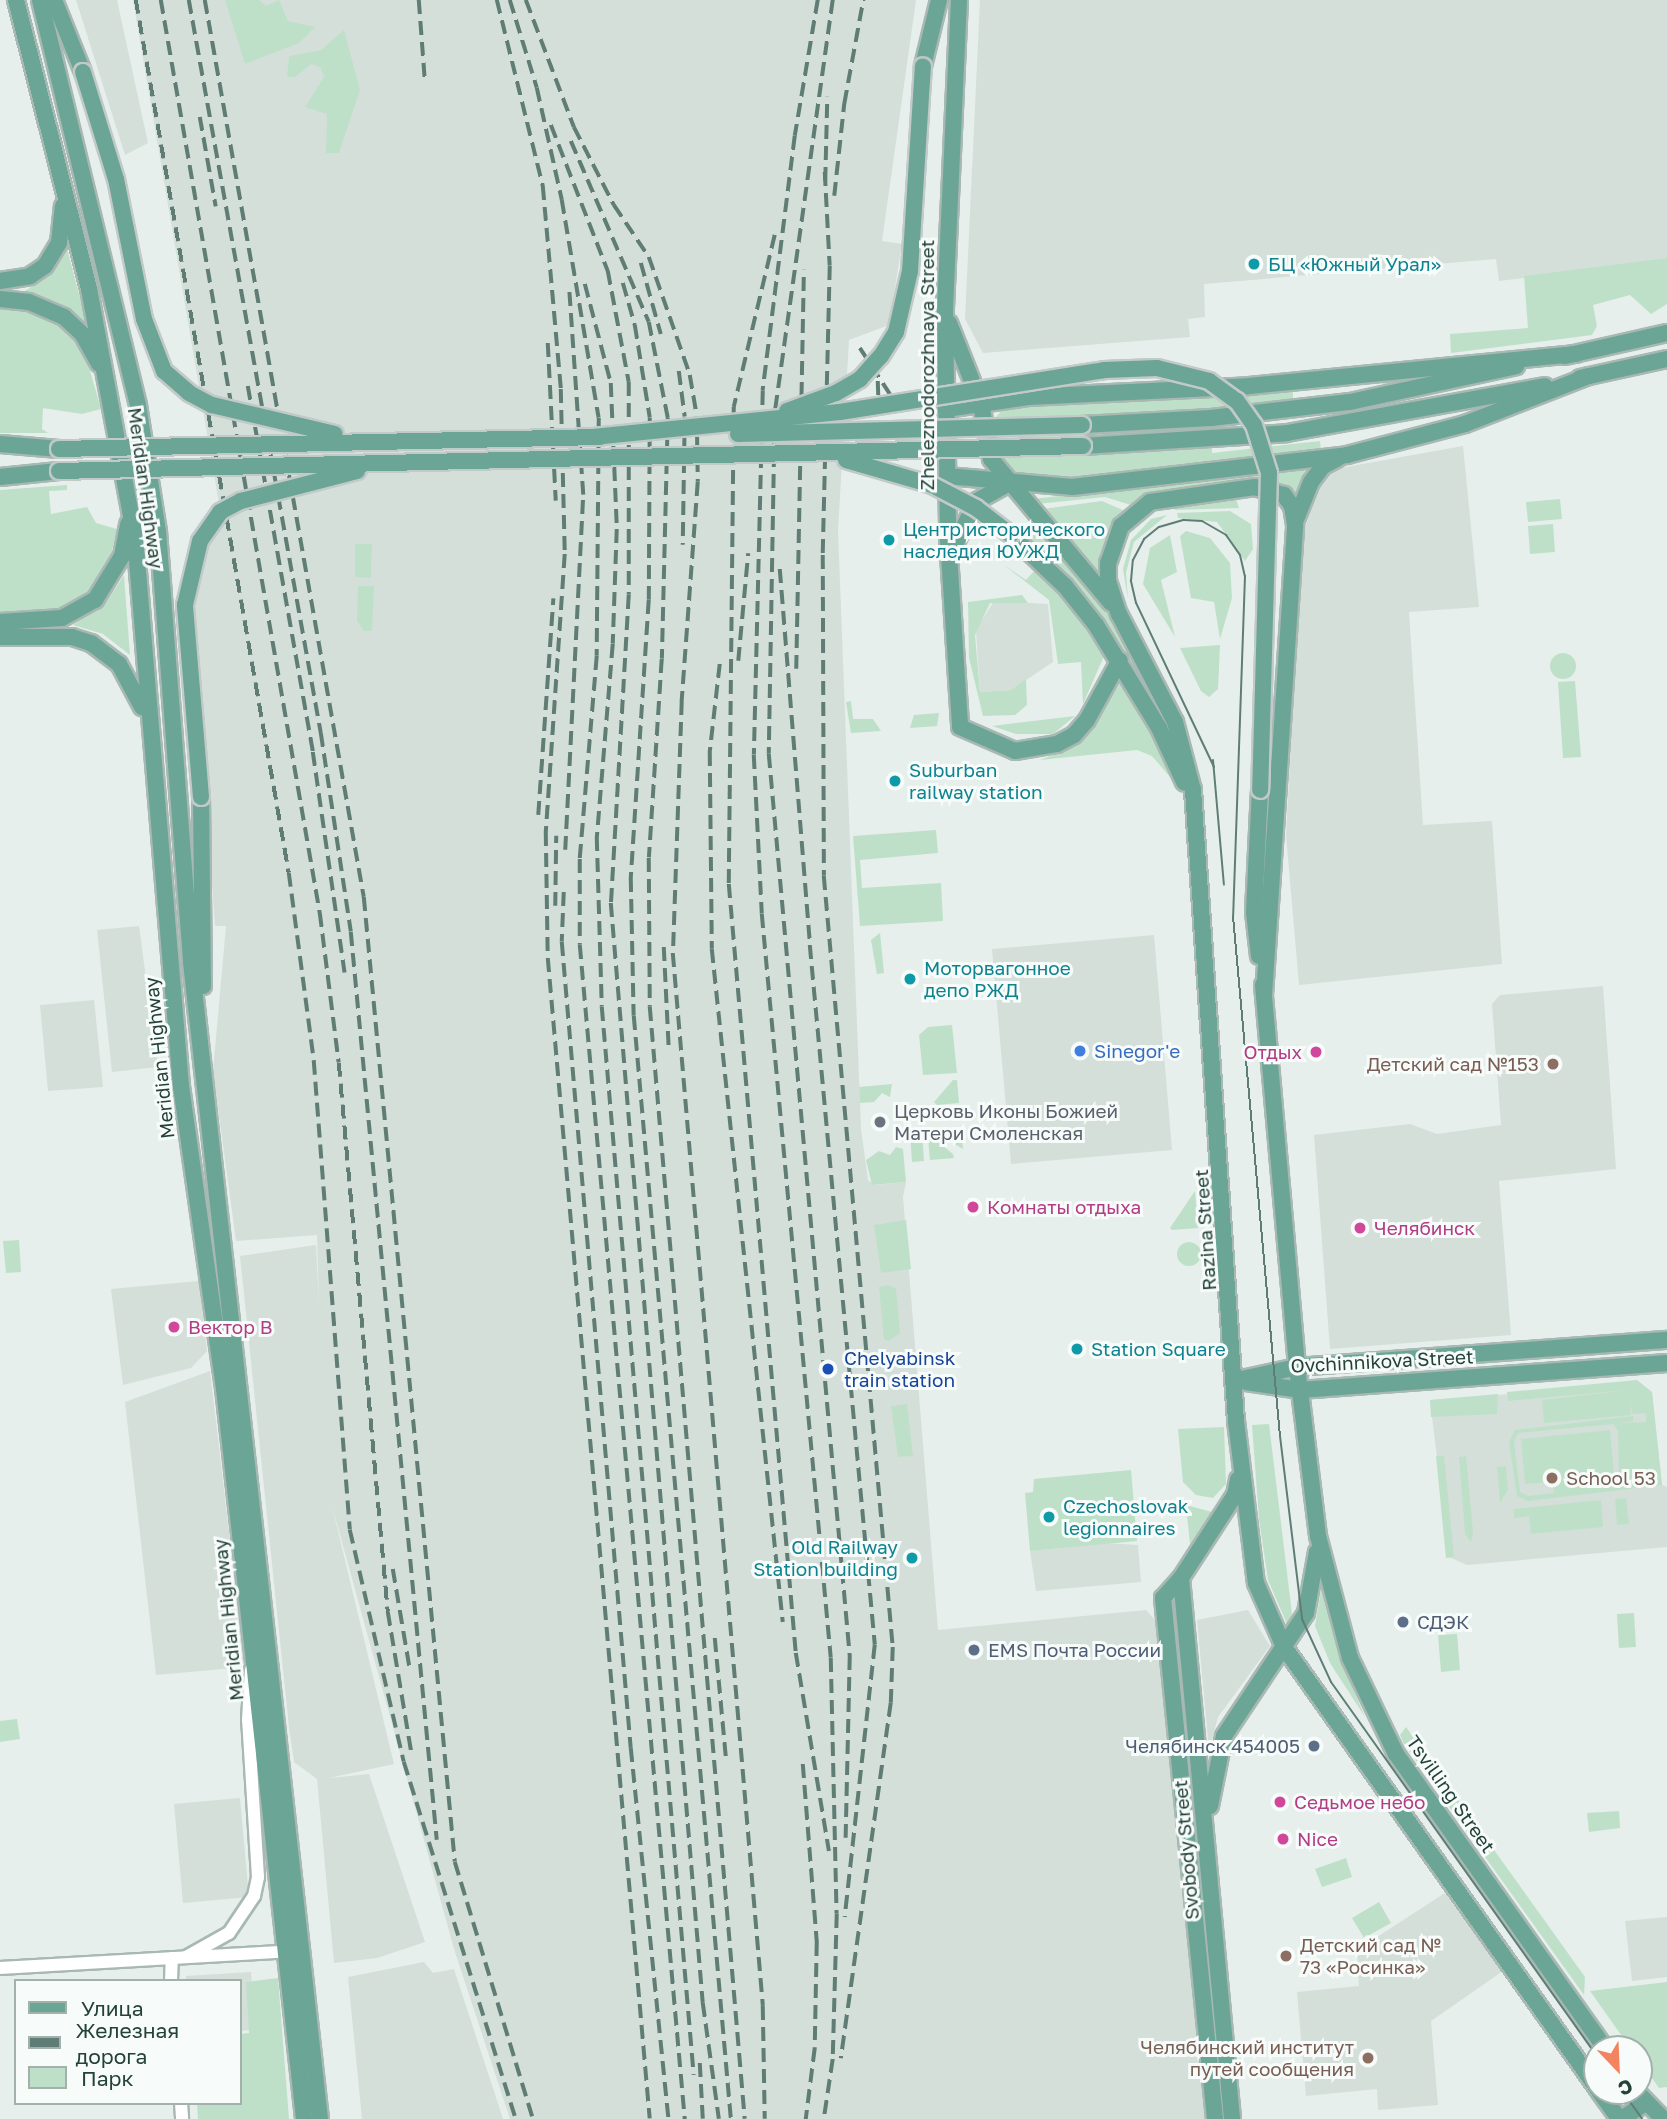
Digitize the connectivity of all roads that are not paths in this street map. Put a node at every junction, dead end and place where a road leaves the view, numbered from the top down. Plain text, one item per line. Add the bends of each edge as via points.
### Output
1 (16, 0) edge
2 (40, 0) edge
3 (54, 0) edge
4 (939, 0) edge
5 (959, 0) edge
6 (64, 193) junction
7 (0, 281) edge
8 (0, 299) edge
9 (945, 311) junction
10 (1667, 333) edge
11 (1576, 354) junction
12 (1667, 359) edge
13 (1589, 376) junction
14 (109, 384) junction
15 (981, 404) junction
16 (946, 409) junction
17 (744, 424) junction
18 (593, 437) junction
19 (396, 441) junction
20 (0, 444) edge
21 (59, 449) junction
22 (0, 450) edge
23 (1347, 455) junction
24 (689, 456) junction
25 (412, 462) junction
26 (0, 474) edge
27 (947, 476) junction
28 (1010, 483) junction
29 (130, 501) junction
30 (1295, 525) junction
31 (949, 556) junction
32 (1119, 614) junction
33 (0, 622) edge
34 (0, 637) edge
35 (1120, 660) junction
36 (148, 723) junction
37 (1193, 804) junction
38 (1264, 995) junction
39 (204, 1073) junction
40 (1667, 1340) edge
41 (1667, 1363) edge
42 (1297, 1367) junction
43 (1237, 1381) junction
44 (1300, 1390) junction
45 (1241, 1470) junction
46 (1318, 1536) junction
47 (1181, 1578) junction
48 (1284, 1647) junction
49 (253, 1661) junction
50 (1206, 1831) junction
51 (294, 1951) junction
52 (186, 1957) junction
53 (172, 1958) junction
54 (0, 1968) edge
55 (171, 1979) edge
56 (1596, 2035) edge
57 (1583, 2069) edge
58 (1609, 2105) edge
59 (1633, 2105) edge
60 (1650, 2105) edge
61 (304, 2119) edge
62 (320, 2119) edge
63 (1215, 2119) edge
64 (1232, 2119) edge
65 (1620, 2119) edge
66 (1663, 2119) edge

1 - 6 main road, Meridian Highway
2 - 39 main road, Meridian Highway via 118,317 149,471 162,561 177,828
3 - 19 main road, bridge via 83,72 119,191 151,343 167,374 200,400 238,414 314,432
4 - 17 main road, bridge via 923,66 910,271 902,314 889,344 848,387
5 - 9 main road, Zheleznodorozhnaya Street
6 - 7 main road via 61,236 49,261 30,276
6 - 14 main road, Meridian Highway
8 - 14 main road via 29,302 64,317 91,348
9 - 15 main road
9 - 16 main road, Zheleznodorozhnaya Street
10 - 11 main road
11 - 15 main road via 1249,386 1028,397
11 - 18 main road, bridge via 1350,402 1211,418
12 - 13 main road
13 - 23 main road via 1446,430
13 - 24 main road, bridge via 1287,433 1083,446
14 - 29 main road, Meridian Highway
15 - 16 main road
15 - 28 main road via 991,459
16 - 27 main road, Zheleznodorozhnaya Street
17 - 18 main road, bridge
17 - 38 main road, bridge via 1118,369 1183,372 1226,391 1254,425 1271,499 1254,912
18 - 19 main road, bridge
19 - 21 main road, bridge
20 - 21 main road
21 - 22 main road
23 - 28 main road via 1072,487
23 - 30 main road via 1317,472
24 - 25 main road, bridge
24 - 35 main road, bridge via 863,462 954,495 1012,535 1065,586
25 - 26 main road, bridge
25 - 39 main road, bridge via 250,498 220,512 204,532 190,567 185,605 201,797
27 - 28 main road
27 - 31 main road, Zheleznodorozhnaya Street
28 - 31 main road via 976,501
28 - 32 main road
29 - 33 main road via 122,556 94,600 62,618
29 - 36 main road, Meridian Highway
30 - 32 main road via 1289,501 1269,488 1150,502 1121,526 1110,549 1108,581
30 - 38 main road
31 - 35 main road, Zheleznodorozhnaya Street via 960,727 1015,751 1057,744 1074,735 1087,720
32 - 37 main road, Razina Street via 1175,722 1191,774
34 - 36 main road via 72,637 102,649 127,676
35 - 37 main road via 1170,749
36 - 49 main road, Meridian Highway via 181,1086 224,1388
37 - 43 main road, Razina Street
38 - 42 main road
39 - 51 main road, Meridian Highway
40 - 42 main road, Ovchinnikova Street
41 - 44 main road, Ovchinnikova Street
42 - 43 main road, Ovchinnikova Street
42 - 44 main road
43 - 44 main road, Ovchinnikova Street
43 - 45 main road, Razina Street
44 - 46 main road
45 - 47 main road via 1235,1494
45 - 48 main road, Razina Street via 1256,1583
46 - 48 main road via 1311,1597
46 - 56 main road, Tsvilling Street via 1350,1658 1391,1745
47 - 50 main road, Svobody Street
47 - 63 main road, Svobody Street via 1163,1598
48 - 50 main road via 1224,1735
48 - 57 main road
49 - 51 main road, Meridian Highway
49 - 52 street via 247,1694 258,1877 254,1896 229,1933
50 - 64 main road, Svobody Street
51 - 52 street
51 - 61 main road, Meridian Highway
51 - 62 main road, Meridian Highway
52 - 53 street
53 - 54 street
53 - 55 street
58 - 65 main road
59 - 65 main road
60 - 66 main road

